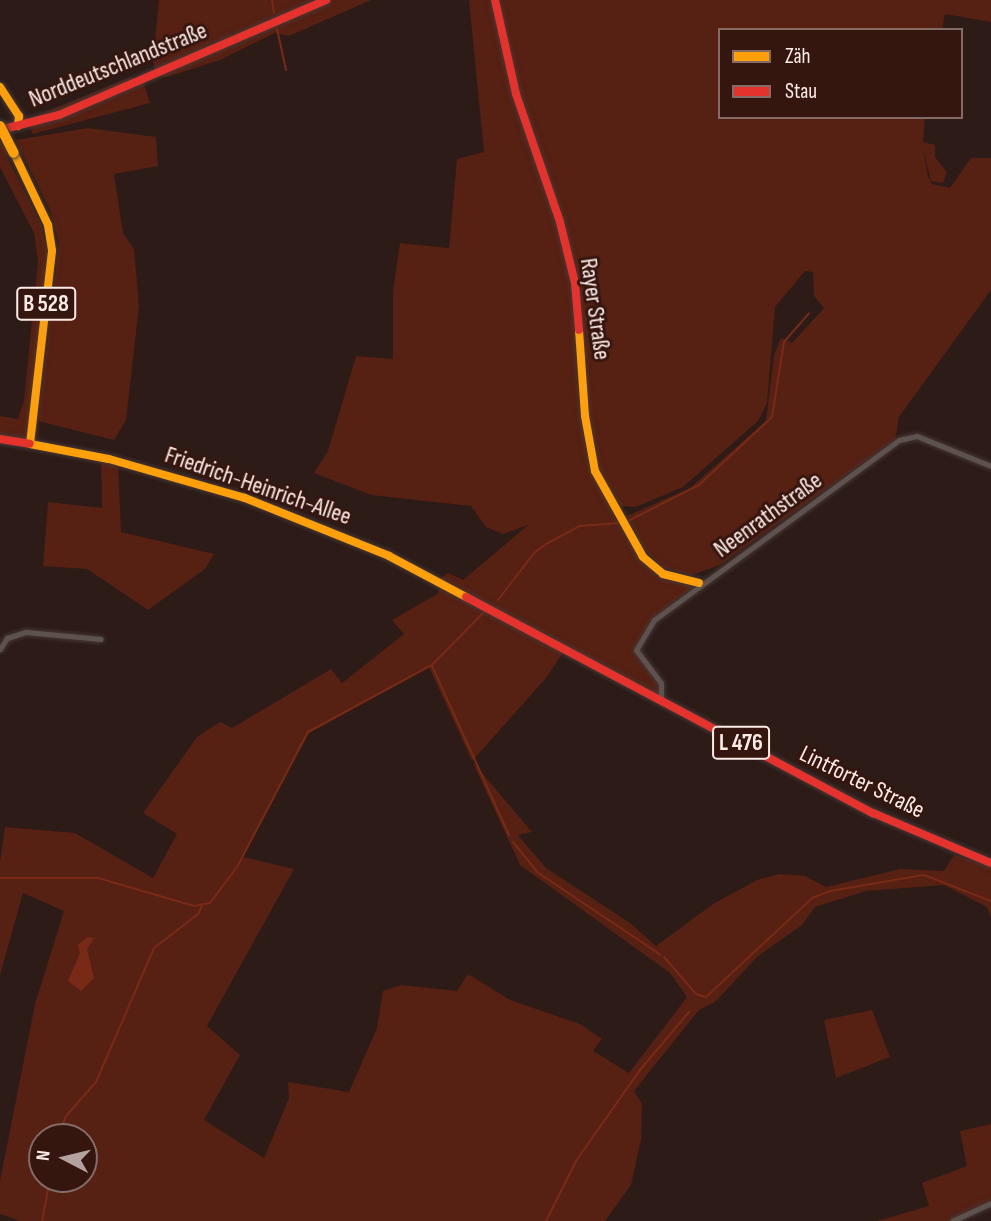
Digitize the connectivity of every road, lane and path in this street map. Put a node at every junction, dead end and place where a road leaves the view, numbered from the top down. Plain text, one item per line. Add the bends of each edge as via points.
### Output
1 (326, 0) edge
2 (495, 0) edge
3 (0, 87) edge
4 (18, 126) junction
5 (0, 128) edge
6 (0, 439) edge
7 (30, 444) junction
8 (991, 466) edge
9 (699, 583) junction
10 (494, 609) joint
11 (101, 639) dead end
12 (0, 649) edge
13 (661, 699) junction
14 (991, 863) edge
15 (991, 1203) edge
16 (952, 1221) edge

1 - 4 main road, Norddeutschlandstraße via 59,115
2 - 9 main road, Rayer Straße via 516,94 575,284 592,459 653,567
3 - 4 main road via 19,116
4 - 5 main road, Norddeutschlandstraße
5 - 7 main road, B 528, bridge via 48,225 52,251
6 - 7 main road, Friedrich-Heinrich-Allee / L 476
7 - 10 main road, Friedrich-Heinrich-Allee / L 476 via 109,459 245,498 389,556
8 - 9 street, Neenrathstraße via 939,443 903,437
9 - 13 street, Neenrathstraße via 667,607 637,643 638,656 662,683
10 - 13 main road, Lintforter Straße / L 476
11 - 12 street via 26,632 8,638
13 - 14 main road, Lintforter Straße / L 476 via 873,813
15 - 16 street

